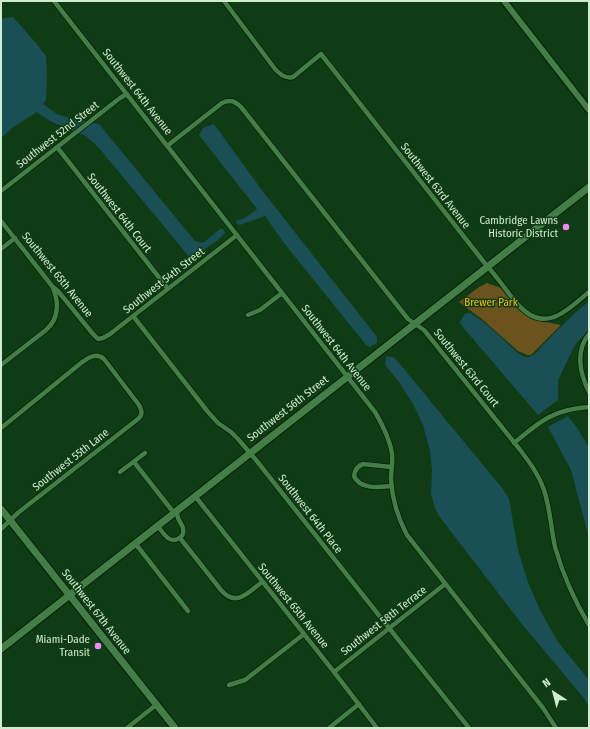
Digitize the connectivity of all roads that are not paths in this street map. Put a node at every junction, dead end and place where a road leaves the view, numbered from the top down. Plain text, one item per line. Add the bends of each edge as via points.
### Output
1 (54, 1) edge
2 (224, 1) edge
3 (504, 1) edge
4 (127, 94) junction
5 (589, 110) edge
6 (167, 146) junction
7 (57, 147) junction
8 (589, 187) edge
9 (1, 191) edge
10 (1, 221) edge
11 (237, 235) junction
12 (15, 238) junction
13 (1, 249) edge
14 (488, 267) junction
15 (52, 286) junction
16 (168, 289) junction
17 (589, 292) edge
18 (282, 293) junction
19 (248, 315) dead end
20 (133, 316) junction
21 (415, 324) junction
22 (589, 334) edge
23 (100, 339) joint
24 (1, 365) edge
25 (348, 377) junction
26 (589, 392) edge
27 (589, 407) edge
28 (1, 428) edge
29 (514, 443) junction
30 (145, 453) dead end
31 (250, 453) junction
32 (134, 462) junction
33 (391, 467) junction
34 (120, 472) dead end
35 (392, 486) junction
36 (195, 496) junction
37 (1, 509) edge
38 (175, 512) junction
39 (10, 521) junction
40 (158, 525) junction
41 (1, 529) edge
42 (180, 538) junction
43 (135, 543) junction
44 (262, 582) junction
45 (445, 584) junction
46 (69, 595) junction
47 (188, 611) dead end
48 (589, 625) edge
49 (389, 628) junction
50 (304, 634) junction
51 (1, 649) edge
52 (334, 672) junction
53 (229, 686) dead end
54 (359, 704) junction
55 (156, 705) junction
56 (127, 728) edge
57 (175, 728) edge
58 (329, 728) edge
59 (377, 728) edge
60 (469, 728) edge
61 (556, 728) edge

1 - 4 street, Southwest 64th Avenue
2 - 14 street, Southwest 63rd Avenue via 280,74 293,77 322,54
3 - 5 street
4 - 6 street, Southwest 64th Avenue
4 - 7 street, Southwest 52nd Street
6 - 11 street, Southwest 64th Avenue
6 - 21 street, Southwest 63rd Court via 216,107 225,102 235,102 403,313
7 - 9 street, Southwest 52nd Street
7 - 16 street, Southwest 64th Court
8 - 14 main road, Southwest 56th Street
10 - 12 street, Southwest 65th Avenue
11 - 16 street, Southwest 54th Street
11 - 18 street, Southwest 64th Avenue
12 - 13 street
12 - 15 street, Southwest 65th Avenue
14 - 17 street, Southwest 63rd Avenue via 520,307 531,316 542,319 560,314
14 - 21 main road, Southwest 56th Street
15 - 23 street, Southwest 65th Avenue via 92,334
15 - 24 street via 56,297 56,317 52,324
16 - 20 street, Southwest 54th Street
18 - 19 street via 260,310
18 - 25 street, Southwest 64th Avenue
20 - 23 street, Southwest 54th Street
20 - 31 street, Southwest 64th Place via 208,412
21 - 25 main road, Southwest 56th Street
21 - 29 street, Southwest 63rd Court via 424,330
22 - 26 street via 583,344 580,361
25 - 31 main road, Southwest 56th Street
25 - 33 street, Southwest 64th Avenue via 381,423 392,457
27 - 29 street via 569,409 551,415
28 - 39 street, Southwest 55th Lane via 81,363 97,355 104,359 139,405 142,413 138,419
29 - 48 street, Southwest 63rd Court via 544,488 561,568 573,597
30 - 32 street
31 - 36 main road, Southwest 56th Street
31 - 49 street, Southwest 64th Place
32 - 34 street
32 - 38 street
33 - 35 street, Southwest 64th Avenue
33 - 35 street via 363,464 356,469 354,476 364,486
35 - 45 street, Southwest 64th Avenue via 404,530
36 - 38 main road, Southwest 56th Street
36 - 44 street, Southwest 65th Avenue
37 - 39 main road, Southwest 67th Avenue
38 - 40 main road, Southwest 56th Street
38 - 42 street via 183,529
39 - 41 street, Southwest 55th Lane
39 - 46 main road, Southwest 67th Avenue
40 - 42 street via 168,538
40 - 43 main road, Southwest 56th Street
42 - 44 street via 229,597 241,597
43 - 46 main road, Southwest 56th Street
43 - 47 street
44 - 50 street, Southwest 65th Avenue
45 - 49 street, Southwest 58th Terrace
45 - 61 street, Southwest 64th Avenue
46 - 51 main road, Southwest 56th Street
46 - 55 main road, Southwest 67th Avenue
49 - 52 street, Southwest 58th Terrace
49 - 60 street, Southwest 64th Place
50 - 52 street, Southwest 65th Avenue
50 - 53 street via 245,680
52 - 54 street, Southwest 65th Avenue
54 - 58 street
54 - 59 street, Southwest 65th Avenue
55 - 56 street
55 - 57 main road, Southwest 67th Avenue

